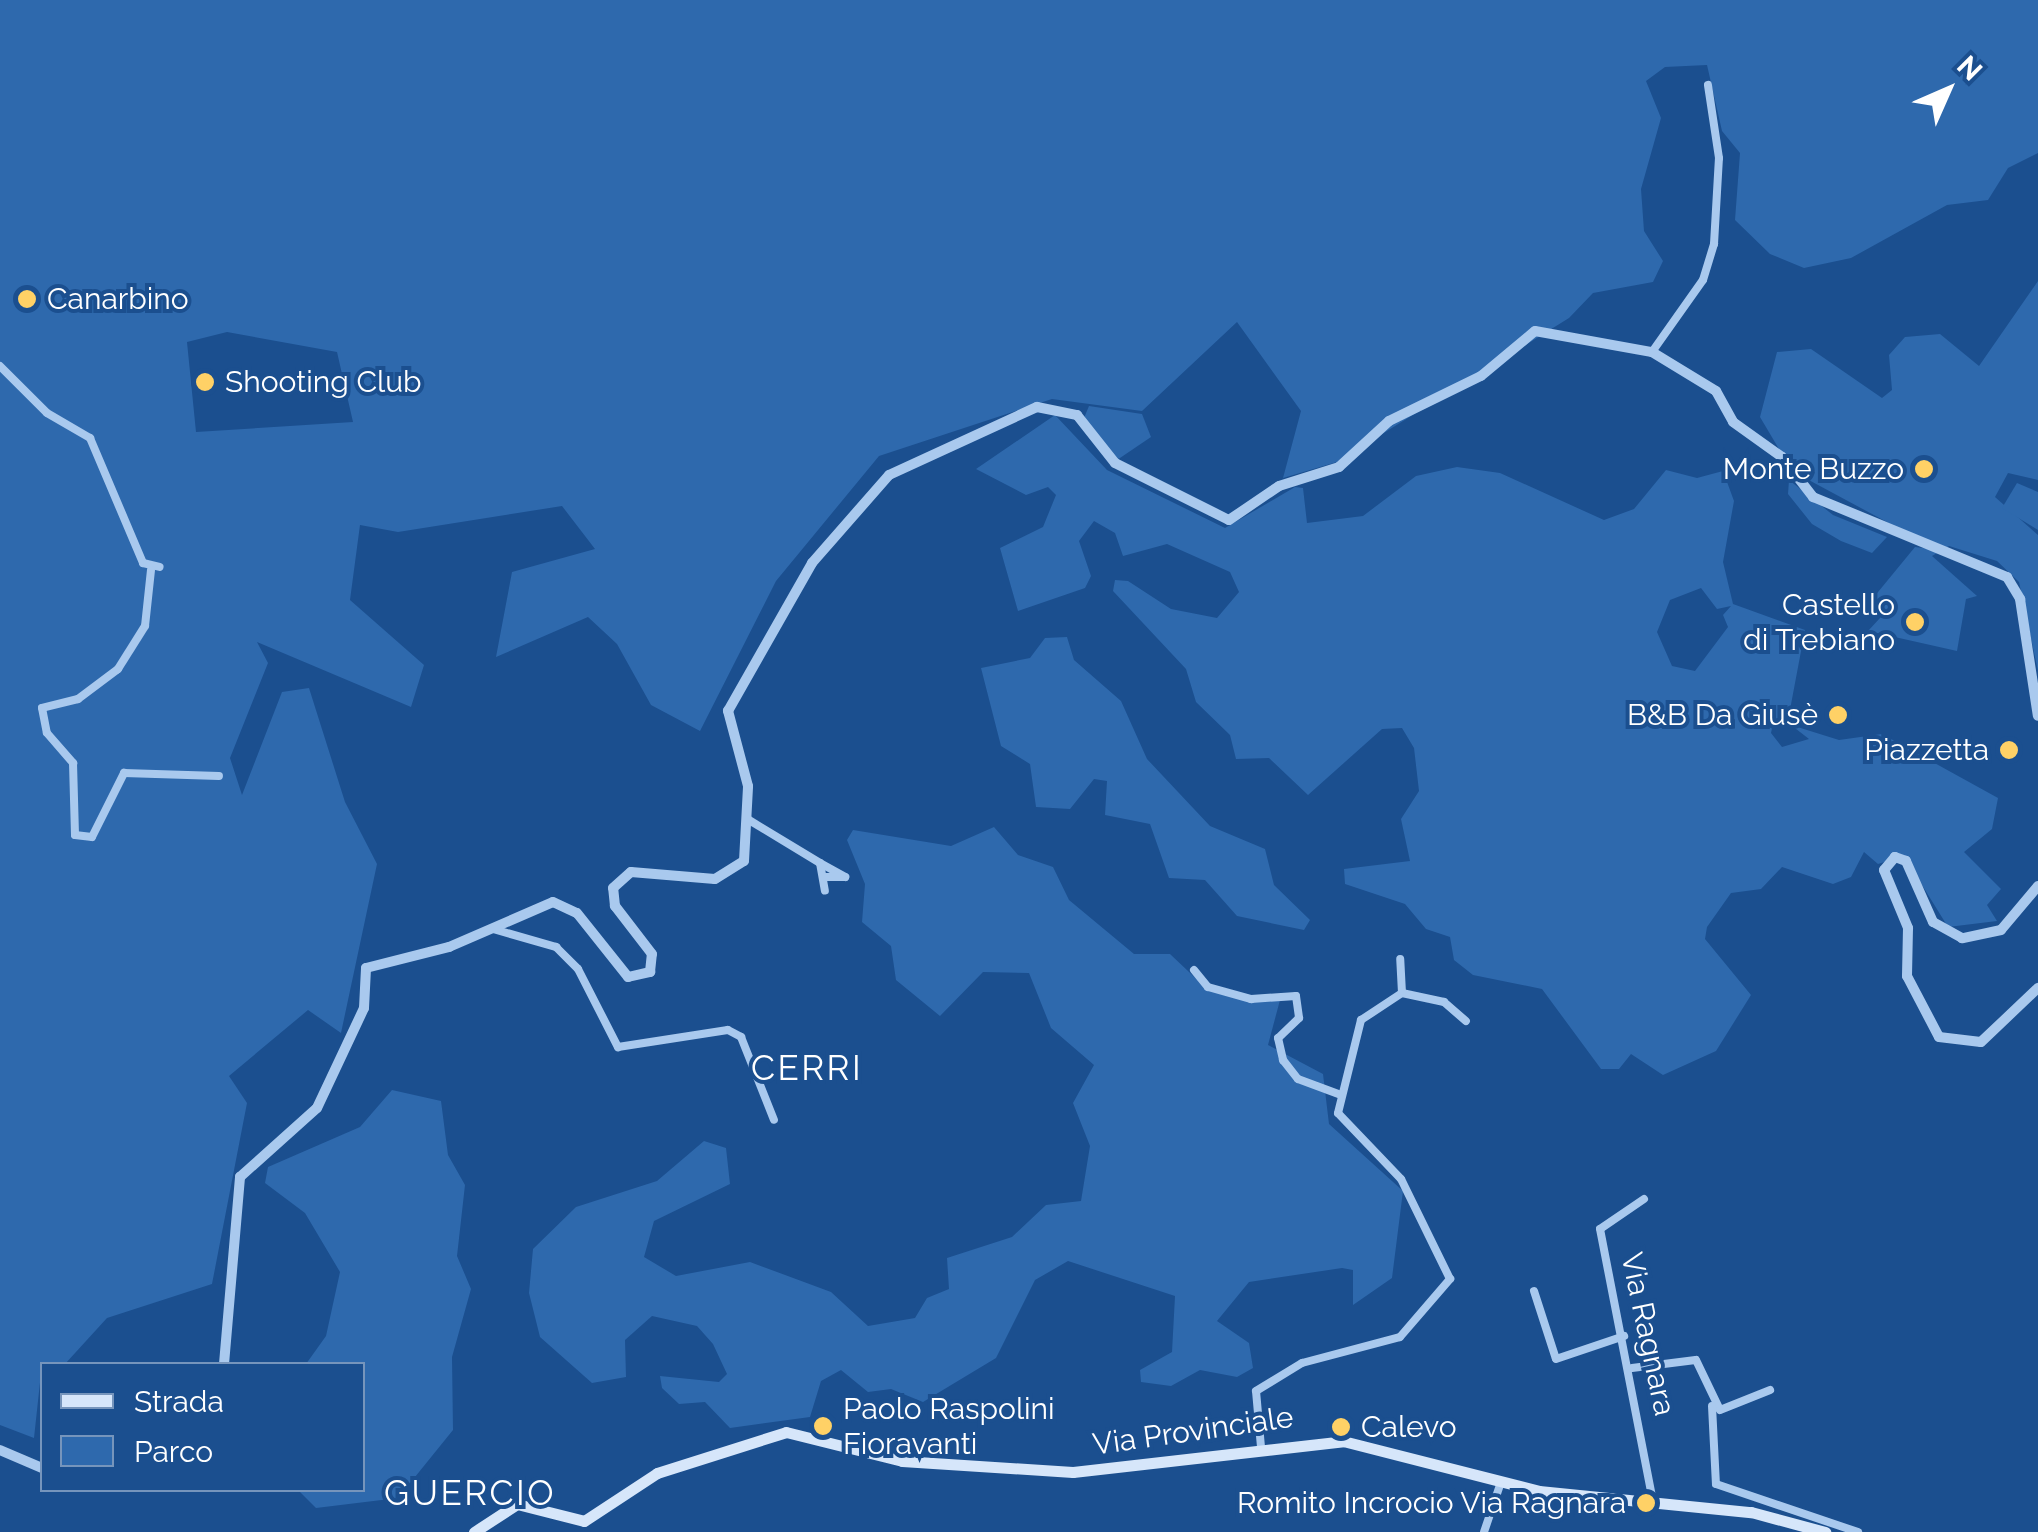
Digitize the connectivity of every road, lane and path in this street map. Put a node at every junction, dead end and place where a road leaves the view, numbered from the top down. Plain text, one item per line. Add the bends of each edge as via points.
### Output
1 (1708, 84) dead end
2 (1652, 352) junction
3 (0, 366) edge
4 (2038, 716) edge
5 (219, 776) dead end
6 (749, 820) junction
7 (820, 863) junction
8 (826, 877) junction
9 (2038, 886) edge
10 (825, 891) dead end
11 (489, 928) junction
12 (1400, 960) dead end
13 (1194, 970) dead end
14 (2038, 988) edge
15 (1402, 992) junction
16 (1466, 1021) dead end
17 (1341, 1096) junction
18 (774, 1120) dead end
19 (1644, 1199) dead end
20 (1534, 1291) dead end
21 (1624, 1336) junction
22 (224, 1362) edge
23 (1632, 1368) junction
24 (1770, 1390) dead end
25 (1712, 1406) junction
26 (1260, 1447) junction
27 (0, 1450) edge
28 (40, 1467) edge
29 (1502, 1482) junction
30 (1653, 1501) junction
31 (474, 1532) edge
32 (1484, 1532) edge
33 (1825, 1532) edge
34 (1858, 1532) edge

1 - 2 street via 1720,158 1714,244 1703,280
2 - 4 street via 1716,392 1733,422 1782,457 1813,496 2007,578
2 - 6 street via 1535,330 1482,376 1389,420 1338,466 1279,486 1235,520 1115,463 1061,408 1037,407 886,477 812,563 730,701 728,734
3 - 5 street via 47,413 90,438 155,569 145,626 118,670 78,699 42,708 46,733 73,764 75,835 92,837 124,773
6 - 7 street
6 - 11 street via 746,856 727,875 618,879 616,906 652,954 641,978 628,976 564,903 532,906
7 - 8 street
7 - 8 street via 845,877
8 - 10 street
9 - 14 street via 2002,930 1962,938 1933,922 1906,861 1895,856 1884,870 1908,928 1906,976 1940,1036 1981,1042
11 - 18 street via 556,947 578,969 618,1048 706,1032 741,1037
11 - 22 street via 366,968 364,1008 317,1108 240,1177
12 - 15 street
13 - 17 street via 1208,987 1251,999 1296,996 1298,1018 1278,1038 1283,1060 1298,1079
15 - 16 street via 1444,1002
15 - 17 street via 1361,1020
17 - 26 street via 1341,1122 1401,1180 1450,1279 1400,1337 1302,1363 1256,1391
19 - 21 street, Via Ragnara via 1600,1229
20 - 21 street via 1556,1360
21 - 23 street, Via Ragnara
23 - 25 street via 1696,1360
23 - 30 street, Via Ragnara
24 - 25 street via 1747,1406
25 - 34 street via 1716,1484
26 - 29 main road, Via Provinciale via 1372,1445
26 - 31 main road, Via Provinciale via 1073,1472 902,1461 774,1433 632,1484 584,1521 517,1504
27 - 28 street
29 - 30 main road, Via Provinciale
29 - 32 street
30 - 33 main road, Via Provinciale

